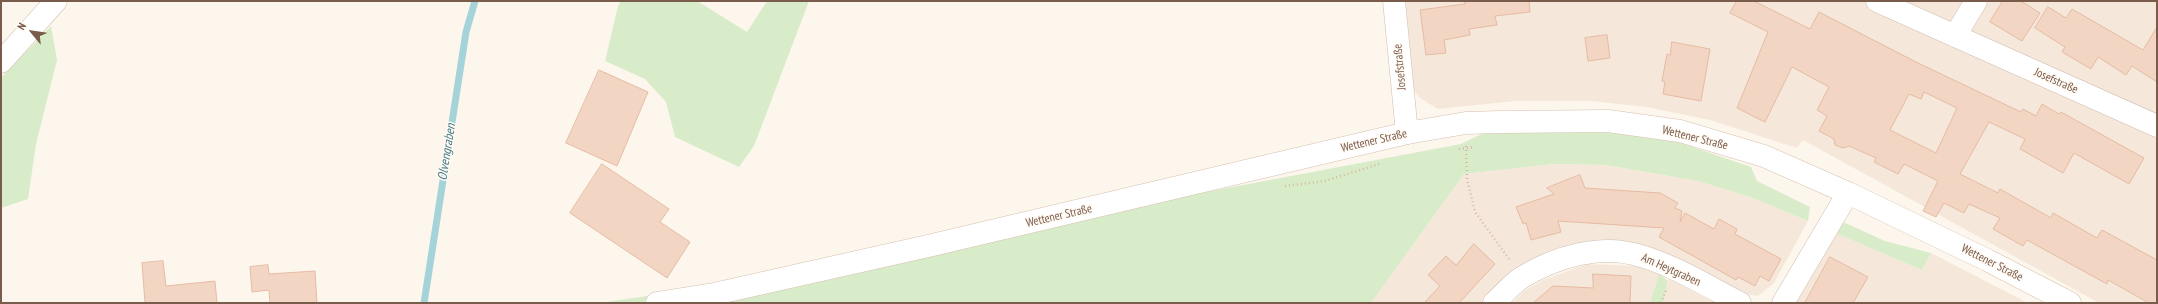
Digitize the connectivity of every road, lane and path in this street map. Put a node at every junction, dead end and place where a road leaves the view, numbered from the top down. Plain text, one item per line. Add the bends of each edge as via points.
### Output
1 (56, 1) edge
2 (1394, 1) edge
3 (1877, 1) edge
4 (1976, 1) edge
5 (1955, 36) junction
6 (1, 62) edge
7 (1466, 123) junction
8 (2157, 126) edge
9 (1407, 133) junction
10 (1481, 146) dead end
11 (1466, 148) junction
12 (1453, 149) dead end
13 (1384, 162) dead end
14 (1283, 186) dead end
15 (1848, 193) junction
16 (1520, 279) junction
17 (657, 303) edge
18 (1494, 303) edge
19 (1740, 303) edge
20 (1783, 303) edge
21 (2070, 303) edge

1 - 6 street
2 - 9 street, Josefstraße
3 - 5 street, Josefstraße
4 - 5 street
5 - 8 street, Josefstraße
7 - 9 street, Wettener Straße
7 - 11 path
7 - 15 street, Wettener Straße via 1608,121 1680,131 1764,156
9 - 17 street, Wettener Straße via 928,246 714,294
10 - 11 path
11 - 12 path
11 - 16 path via 1467,179 1475,212
13 - 14 path via 1325,181
15 - 20 street
15 - 21 street, Wettener Straße
16 - 18 street, Am Heytgraben
16 - 19 street, Am Heytgraben via 1550,263 1579,253 1610,251 1639,255 1668,266

